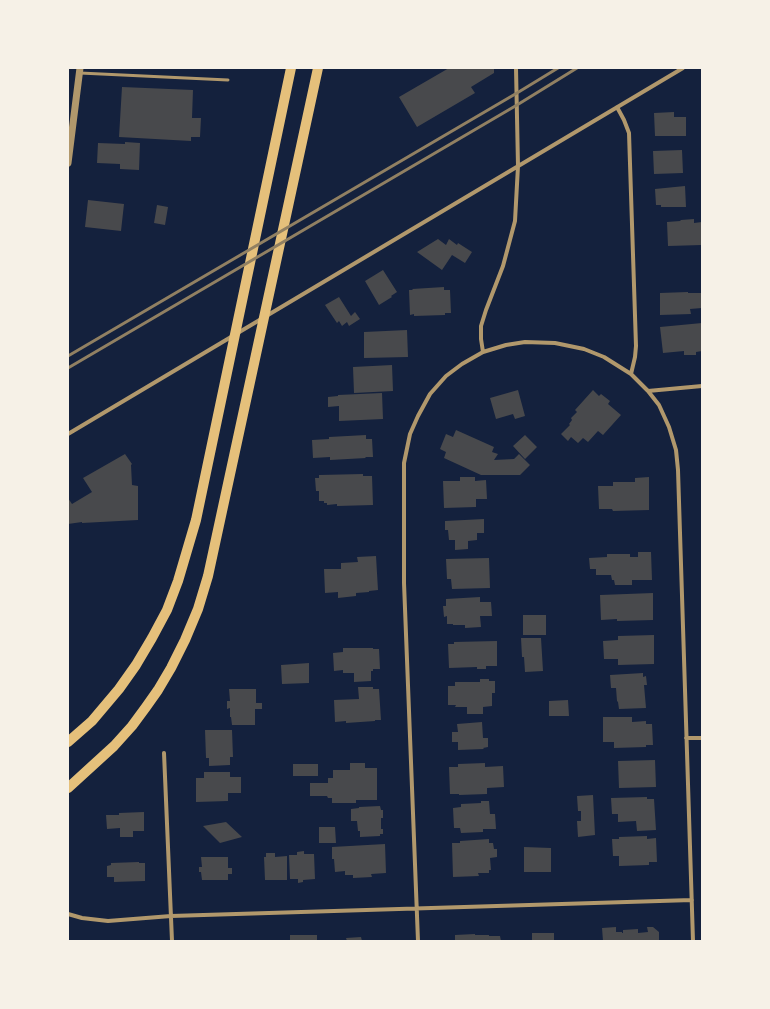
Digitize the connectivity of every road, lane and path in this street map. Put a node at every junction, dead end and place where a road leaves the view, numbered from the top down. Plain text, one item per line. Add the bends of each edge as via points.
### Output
1 (291, 68) edge
2 (318, 68) edge
3 (516, 68) edge
4 (683, 68) edge
5 (80, 71) edge
6 (228, 80) dead end
7 (617, 108) junction
8 (68, 163) edge
9 (518, 166) junction
10 (483, 352) junction
11 (631, 374) junction
12 (702, 386) edge
13 (648, 391) junction
14 (68, 434) edge
15 (686, 738) junction
16 (702, 738) edge
17 (68, 742) edge
18 (164, 753) dead end
19 (68, 788) edge
20 (692, 900) junction
21 (417, 908) junction
22 (68, 914) edge
23 (171, 916) junction
24 (172, 941) edge
25 (418, 941) edge
26 (693, 941) edge

1 - 17 main road via 196,520 178,581 167,610 136,665 92,721
2 - 19 main road via 208,576 198,609 171,668 132,726
3 - 9 street
4 - 7 street
5 - 6 lane
5 - 8 street
7 - 9 street
7 - 11 street via 629,133 636,346
9 - 10 street via 515,222 503,266 481,326
9 - 14 street
10 - 11 street via 525,342 555,343 584,349 604,357
10 - 21 street via 451,372 430,394 410,434 404,463 404,583
11 - 13 street
12 - 13 street
13 - 15 street via 659,405 676,450
15 - 16 street
15 - 20 street
18 - 23 street
20 - 21 street
20 - 26 street
21 - 23 street
21 - 25 street
22 - 23 street via 108,921
23 - 24 street

